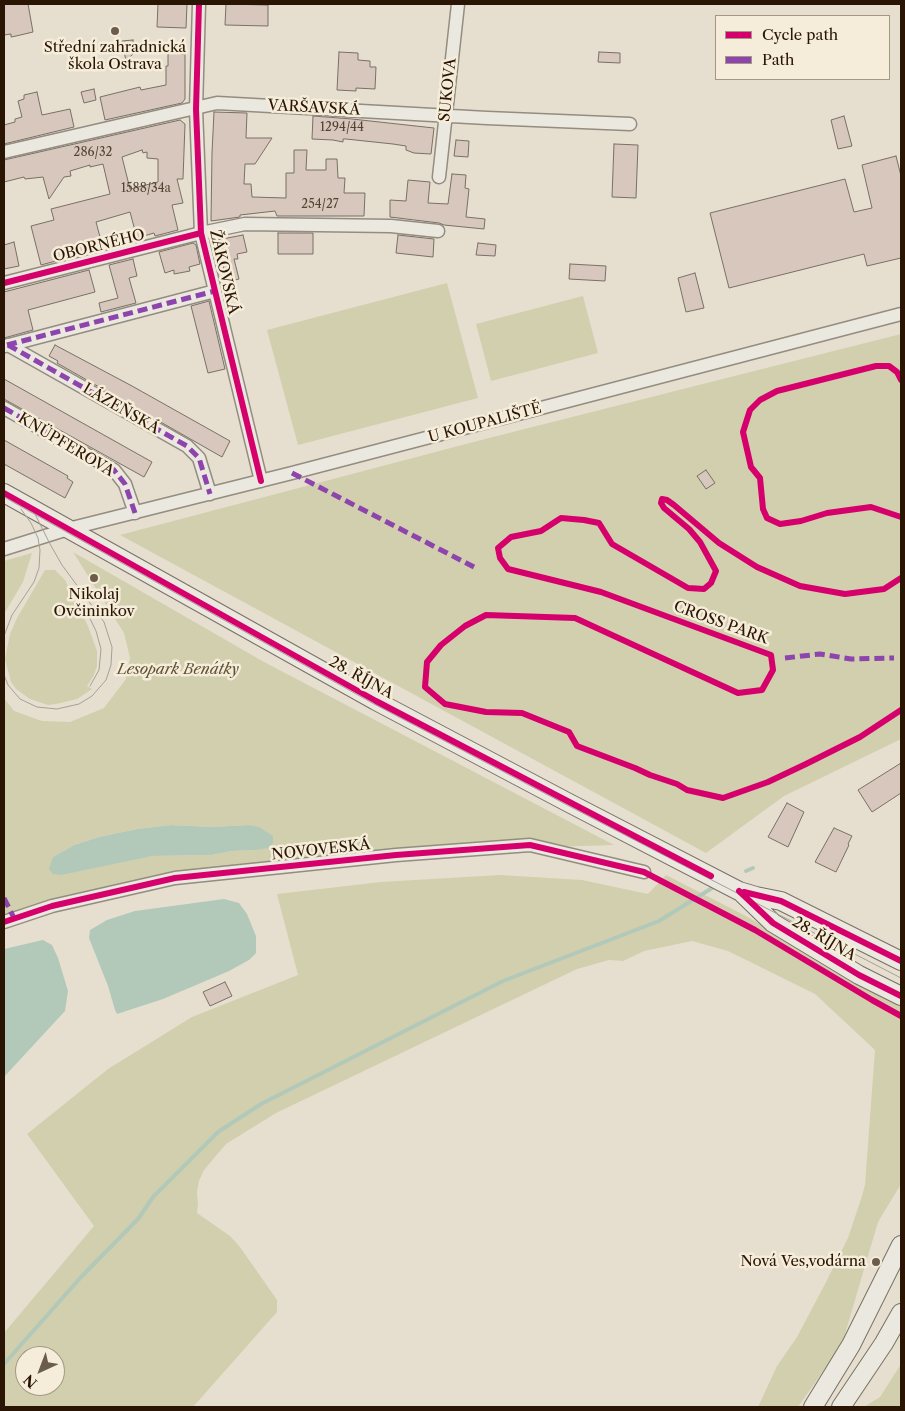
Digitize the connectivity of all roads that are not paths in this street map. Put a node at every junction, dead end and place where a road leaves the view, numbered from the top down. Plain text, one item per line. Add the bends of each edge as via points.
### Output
1 (199, 4) edge
2 (458, 4) edge
3 (196, 108) junction
4 (445, 116) junction
5 (630, 124) dead end
6 (4, 152) edge
7 (440, 177) dead end
8 (438, 231) dead end
9 (200, 233) junction
10 (4, 284) edge
11 (215, 291) junction
12 (901, 314) edge
13 (6, 346) edge
14 (4, 408) edge
15 (261, 481) junction
16 (4, 493) edge
17 (210, 494) junction
18 (134, 513) junction
19 (68, 529) junction
20 (4, 548) edge
21 (644, 872) dead end
22 (739, 891) junction
23 (4, 922) edge
24 (901, 961) edge
25 (901, 996) edge
26 (901, 1245) edge
27 (901, 1313) edge
28 (813, 1407) edge
29 (841, 1407) edge

1 - 3 street, ŽÁKOVSKÁ
2 - 4 street, SUKOVA
3 - 4 street, VARŠAVSKÁ via 217,102
3 - 6 street, VARŠAVSKÁ
3 - 9 street, ŽÁKOVSKÁ
4 - 5 street, VARŠAVSKÁ
4 - 7 street, SUKOVA
8 - 9 street, OBORNÉHO via 391,226 245,224
9 - 10 street, OBORNÉHO
9 - 11 street, ŽÁKOVSKÁ
11 - 13 street, ŽÁKOVSKÁ
11 - 15 street, ŽÁKOVSKÁ
12 - 15 street, U KOUPALIŠTĚ
13 - 17 street, LÁZEŇSKÁ via 187,446 199,458
14 - 18 street, KNÜPFEROVA via 114,470 125,484
15 - 17 street, U KOUPALIŠTĚ
16 - 19 main road, 28. ŘÍJNA
17 - 18 street, U KOUPALIŠTĚ
18 - 19 street, U KOUPALIŠTĚ
19 - 20 street, U KOUPALIŠTĚ
19 - 22 main road, 28. ŘÍJNA via 384,706
21 - 23 street, NOVOVESKÁ via 530,845 396,855 175,878 52,906
22 - 24 main road, 28. ŘÍJNA via 781,901
22 - 25 main road, 28. ŘÍJNA via 773,923 859,975
26 - 28 main road via 852,1346
27 - 29 main road

